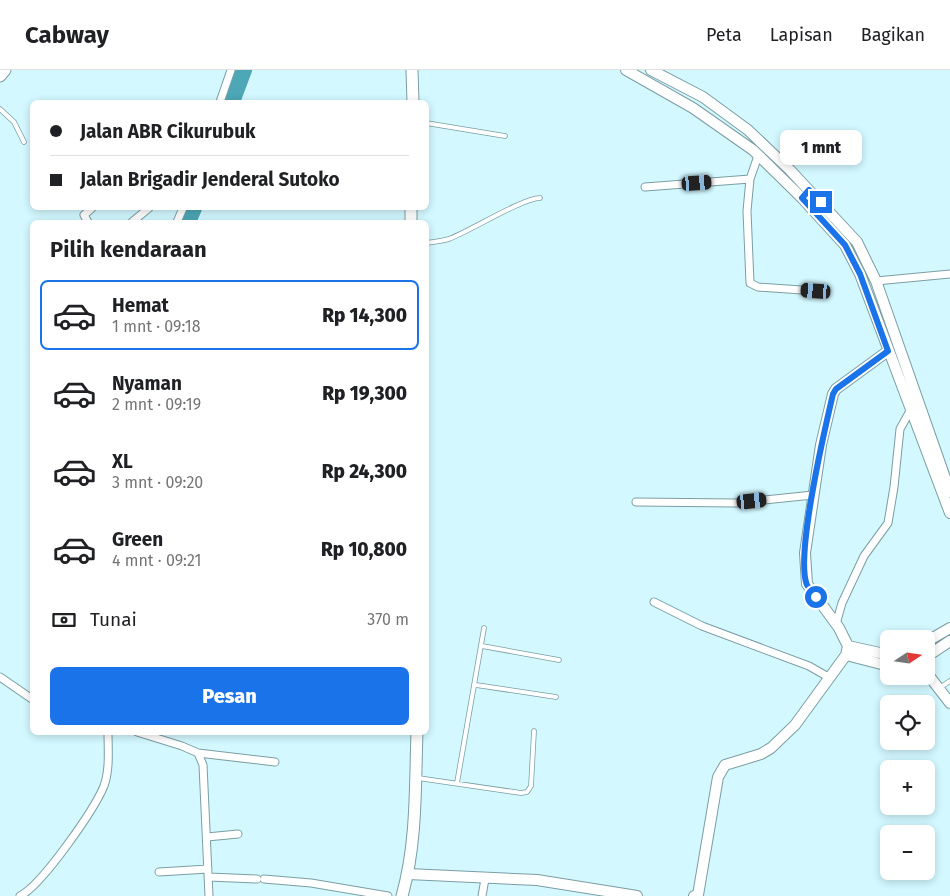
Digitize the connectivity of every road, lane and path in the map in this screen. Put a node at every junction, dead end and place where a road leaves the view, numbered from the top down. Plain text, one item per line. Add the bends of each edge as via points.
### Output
1 (5, 70) edge
2 (231, 70) edge
3 (412, 70) edge
4 (626, 70) edge
5 (652, 70) edge
6 (0, 76) edge
7 (703, 97) junction
8 (221, 100) edge
9 (413, 100) edge
10 (693, 108) junction
11 (0, 109) edge
12 (429, 123) edge
13 (505, 136) dead end
14 (24, 142) dead end
15 (758, 156) junction
16 (750, 179) junction
17 (644, 187) dead end
18 (805, 194) junction
19 (540, 198) dead end
20 (90, 210) edge
21 (147, 210) edge
22 (87, 220) edge
23 (134, 220) edge
24 (429, 242) edge
25 (950, 274) edge
26 (876, 281) junction
27 (816, 291) dead end
28 (888, 351) junction
29 (910, 397) junction
30 (910, 411) junction
31 (950, 492) edge
32 (813, 495) junction
33 (636, 502) dead end
34 (950, 513) edge
35 (654, 602) dead end
36 (836, 624) junction
37 (484, 628) dead end
38 (950, 628) edge
39 (935, 637) edge
40 (950, 641) edge
41 (482, 646) junction
42 (847, 651) junction
43 (935, 651) edge
44 (880, 654) edge
45 (559, 660) dead end
46 (880, 663) edge
47 (0, 677) edge
48 (830, 678) junction
49 (950, 681) edge
50 (935, 683) edge
51 (476, 685) junction
52 (939, 688) junction
53 (556, 697) dead end
54 (30, 698) edge
55 (950, 703) edge
56 (534, 731) dead end
57 (108, 735) edge
58 (146, 735) edge
59 (417, 735) edge
60 (198, 753) junction
61 (275, 762) dead end
62 (416, 778) junction
63 (457, 783) junction
64 (238, 834) dead end
65 (207, 837) junction
66 (159, 872) dead end
67 (208, 873) junction
68 (408, 874) junction
69 (485, 879) junction
70 (590, 892) edge
71 (620, 895) edge
72 (20, 896) edge
73 (209, 896) edge
74 (388, 896) edge
75 (402, 896) edge
76 (482, 896) edge
77 (637, 896) edge
78 (697, 896) edge

1 - 6 main road
2 - 8 street
3 - 9 main road
4 - 10 street
5 - 7 street
7 - 10 street
7 - 18 street via 748,130
10 - 15 street
11 - 14 lane via 14,122
12 - 13 lane
15 - 16 street
15 - 18 street
16 - 17 street
16 - 27 street via 747,211 750,284
18 - 26 street via 857,242
18 - 28 street via 845,245 860,274
19 - 24 lane via 528,199 448,239
20 - 22 street via 84,215
21 - 23 street
25 - 26 street
26 - 29 street
28 - 29 street
28 - 32 street via 833,394
29 - 30 street
29 - 31 street
30 - 34 street
30 - 36 street via 900,428 888,523 864,556
32 - 33 street via 736,503
32 - 36 street via 804,553 807,584
35 - 48 street via 702,626 808,666
36 - 42 street
37 - 41 lane
38 - 39 street
40 - 43 street
41 - 45 lane
41 - 51 lane
42 - 44 street
42 - 46 street
42 - 48 street
47 - 54 street
48 - 78 street via 795,725 771,748 762,754 725,765 718,777
49 - 52 lane
50 - 52 street
51 - 53 lane
51 - 63 lane
52 - 55 street
56 - 63 lane via 531,786 527,792
57 - 72 street via 108,763 104,786 97,799 46,872
58 - 60 street
59 - 62 main road
60 - 61 street
60 - 65 street via 203,765
62 - 63 lane
62 - 68 main road via 415,826
64 - 65 street
65 - 67 street
66 - 67 street
67 - 73 street
67 - 74 street via 312,883
68 - 69 street
68 - 75 main road
69 - 70 street via 537,880
69 - 76 street
70 - 71 street
71 - 77 street

